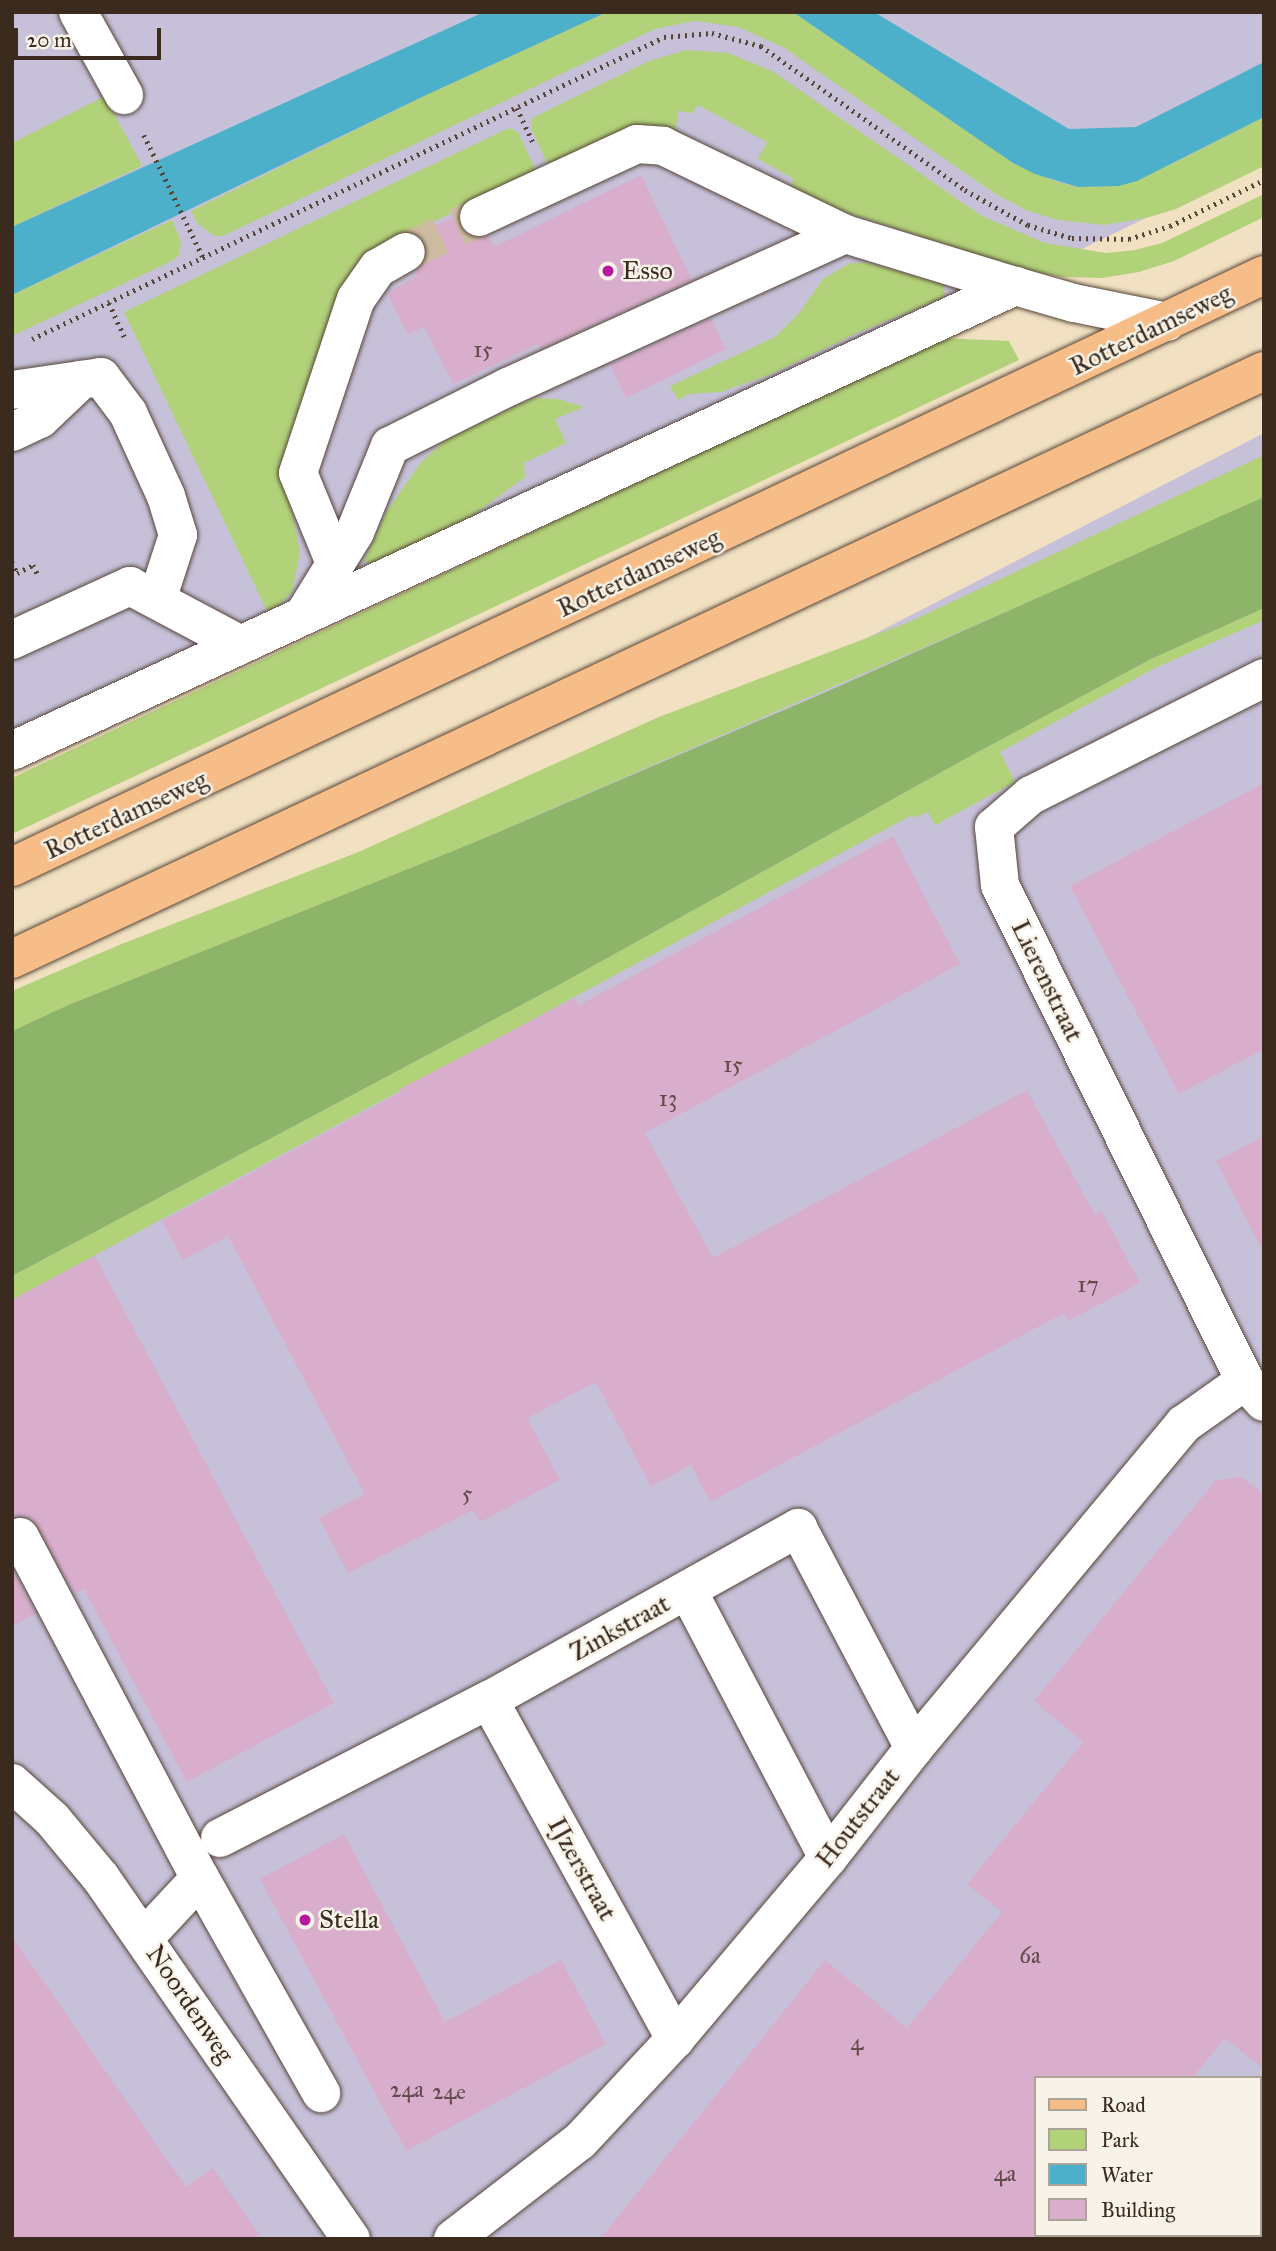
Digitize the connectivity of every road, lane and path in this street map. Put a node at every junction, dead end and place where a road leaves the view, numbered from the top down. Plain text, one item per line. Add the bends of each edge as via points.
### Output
1 (78, 12) edge
2 (124, 95) dead end
3 (149, 146) dead end
4 (479, 217) tunnel mouth
5 (845, 234) junction
6 (406, 252) tunnel mouth
7 (203, 257) dead end
8 (1264, 275) edge
9 (1015, 286) junction
10 (1167, 323) junction
11 (1264, 371) edge
12 (82, 380) junction
13 (12, 390) edge
14 (12, 432) edge
15 (335, 563) junction
16 (157, 600) junction
17 (305, 613) junction
18 (12, 640) edge
19 (239, 644) junction
20 (1264, 678) edge
21 (12, 751) edge
22 (12, 867) edge
23 (12, 959) edge
24 (1255, 1392) edge
25 (20, 1537) dead end
26 (688, 1591) junction
27 (489, 1700) junction
28 (914, 1748) junction
29 (12, 1783) edge
30 (220, 1838) dead end
31 (828, 1858) junction
32 (200, 1878) junction
33 (144, 1938) junction
34 (675, 2039) junction
35 (321, 2093) dead end
36 (491, 2227) edge
37 (351, 2239) edge
38 (453, 2239) edge

1 - 2 street
3 - 7 path
4 - 5 street via 638,144 663,146
5 - 9 street
5 - 15 street via 508,387 390,446 355,531
6 - 15 street via 378,268 356,299 298,473
8 - 10 main road, Rotterdamseweg
9 - 10 street
9 - 17 street
10 - 22 main road, Rotterdamseweg
11 - 23 main road
12 - 13 street
12 - 14 street via 40,419
12 - 16 street via 101,377 128,413 166,496 178,536
15 - 17 street
16 - 18 street via 130,586
16 - 19 street
17 - 19 street
19 - 21 street
20 - 24 street, Lierenstraat via 1031,795 994,827 999,885
24 - 28 street, Houtstraat via 1184,1424
25 - 32 street
26 - 27 street, Zinkstraat
26 - 28 street, Zinkstraat via 798,1528
26 - 31 street
27 - 30 street, Zinkstraat
27 - 34 street, IJzerstraat
28 - 31 street, Houtstraat
29 - 33 street, Noordenweg via 52,1819
31 - 34 street, Houtstraat
32 - 33 street
32 - 35 street
33 - 37 street, Noordenweg
34 - 36 street, Houtstraat
36 - 38 street, Houtstraat

